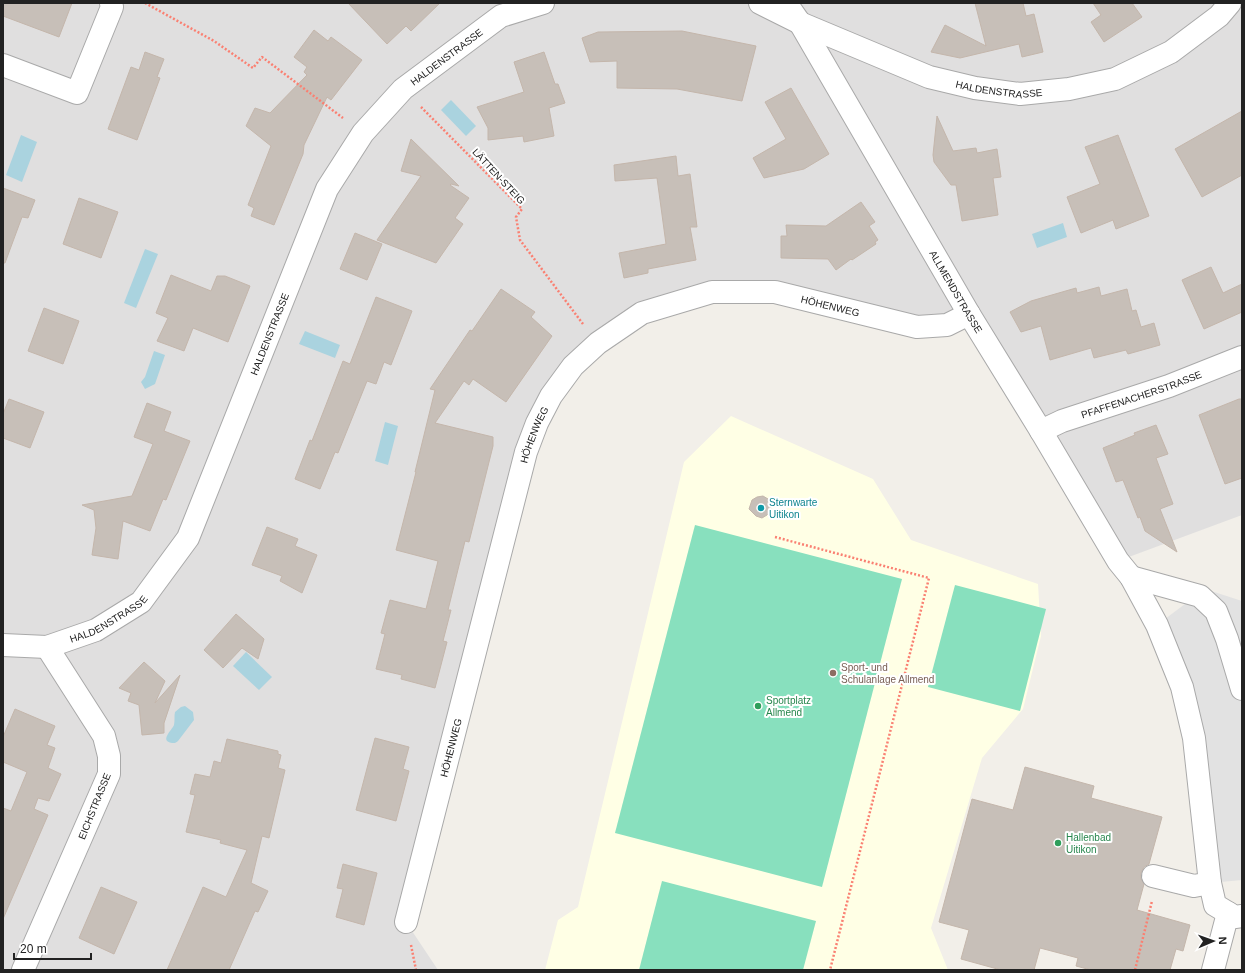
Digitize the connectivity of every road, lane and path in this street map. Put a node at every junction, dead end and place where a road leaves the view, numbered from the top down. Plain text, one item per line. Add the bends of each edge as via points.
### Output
1 (111, 3) edge
2 (145, 3) edge
3 (543, 3) edge
4 (760, 3) edge
5 (786, 3) edge
6 (1220, 7) edge
7 (800, 23) junction
8 (3, 65) edge
9 (403, 89) junction
10 (363, 133) junction
11 (969, 314) junction
12 (598, 343) junction
13 (1242, 357) edge
14 (1041, 431) junction
15 (775, 537) dead end
16 (1131, 577) junction
17 (3, 645) edge
18 (47, 647) junction
19 (1242, 688) edge
20 (1156, 877) joint
21 (1210, 883) junction
22 (1235, 914) edge
23 (406, 922) dead end
24 (23, 970) edge
25 (830, 970) edge
26 (1135, 970) edge
27 (1213, 970) edge

1 - 8 street via 112,7 78,94
2 - 10 path via 214,41 253,68 262,57
3 - 9 street, HALDENSTRASSE via 501,16
4 - 7 street, HALDENSTRASSE
5 - 7 street, ALLMENDSTRASSE
6 - 7 street, HALDENSTRASSE via 1171,52 1115,79 1069,89 1020,94 929,78
7 - 11 street, ALLMENDSTRASSE
9 - 10 street, HALDENSTRASSE
9 - 12 path, LÄTTEN-STEIG via 522,209 516,217 520,240
10 - 18 street, HALDENSTRASSE via 327,189 188,538 141,602 96,630
11 - 12 street, HÖHENWEG via 947,325 917,327 775,292 712,292 642,313
11 - 14 street, ALLMENDSTRASSE
12 - 23 street, HÖHENWEG via 574,366 551,396 526,452
13 - 14 street, PFAFFENACHERSTRASSE via 1169,386 1062,421
14 - 16 street, ALLMENDSTRASSE via 1118,561
15 - 25 path via 929,578
16 - 19 street via 1200,596 1216,611 1228,639
16 - 21 street, ALLMENDSTRASSE via 1157,625 1182,687 1194,738
17 - 18 street, HALDENSTRASSE
18 - 24 street, EICHSTRASSE via 104,736 109,756 109,774
20 - 21 street via 1194,886
20 - 26 path
21 - 22 street, ALLMENDSTRASSE via 1215,905
22 - 27 street

